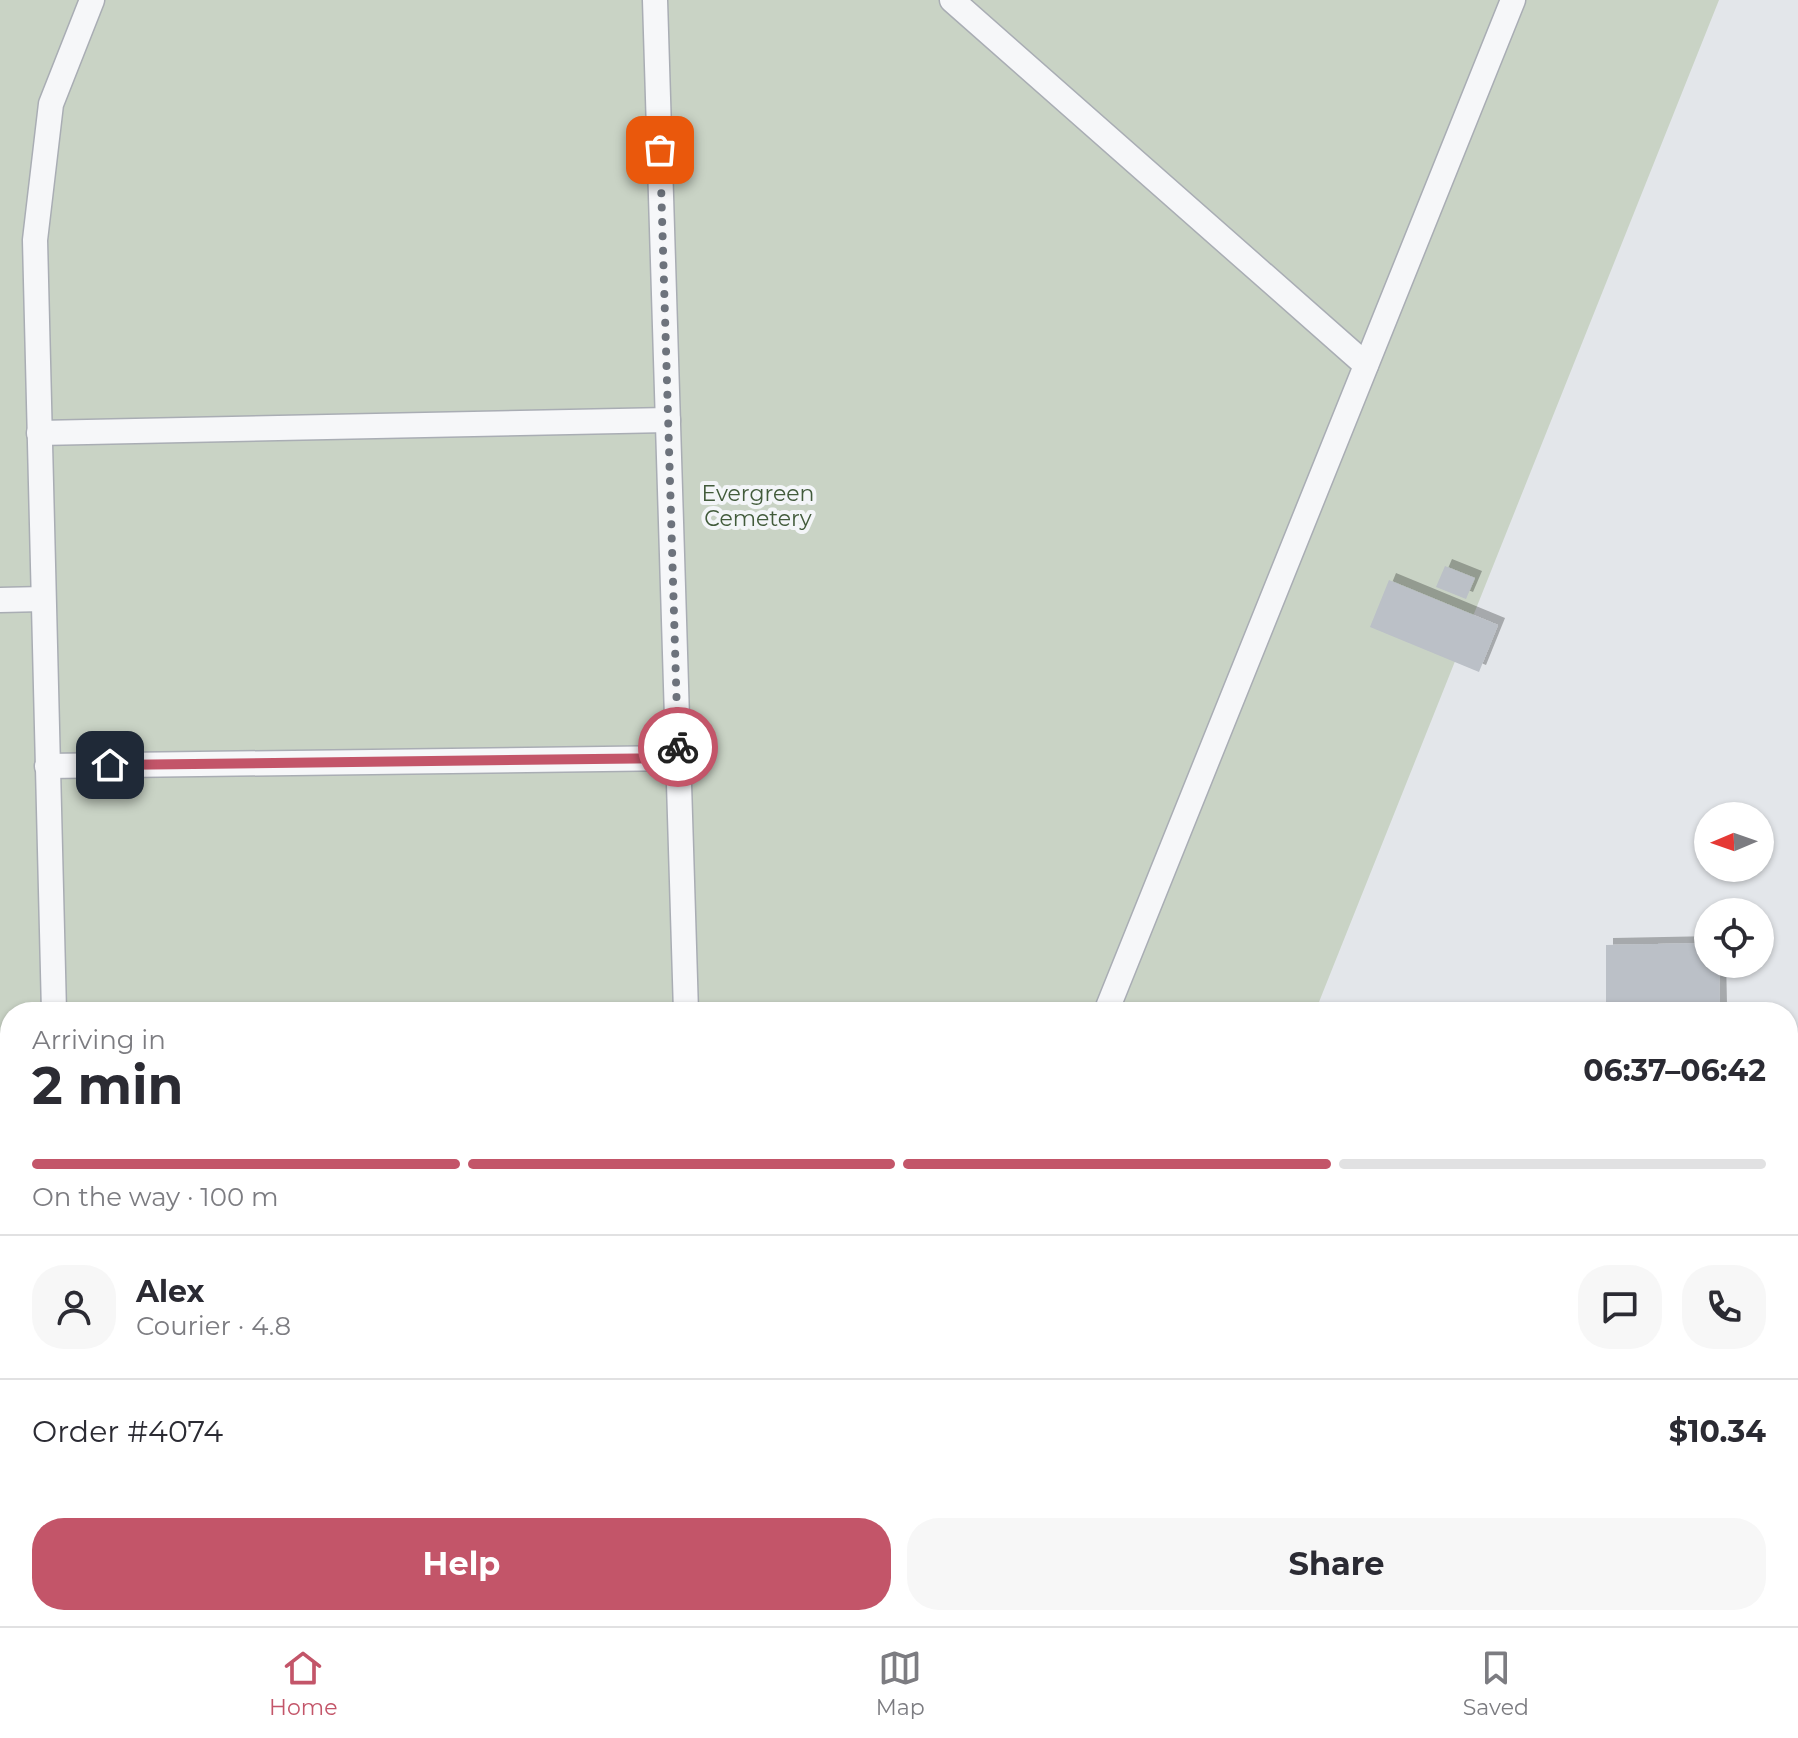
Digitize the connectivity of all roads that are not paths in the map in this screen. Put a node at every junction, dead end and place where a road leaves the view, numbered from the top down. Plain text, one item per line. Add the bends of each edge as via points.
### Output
1 (92, 0) edge
2 (655, 0) edge
3 (952, 0) edge
4 (1513, 0) edge
5 (1366, 365) junction
6 (668, 420) junction
7 (39, 433) junction
8 (43, 599) junction
9 (0, 600) edge
10 (679, 758) junction
11 (47, 766) junction
12 (54, 1002) edge
13 (686, 1002) edge
14 (1110, 1002) edge

1 - 7 lane via 51,104 35,240
2 - 6 lane
3 - 5 lane
4 - 5 lane
5 - 14 lane
6 - 7 lane
6 - 10 lane
7 - 8 lane
8 - 9 lane
8 - 11 lane
10 - 11 lane
10 - 13 lane
11 - 12 lane

